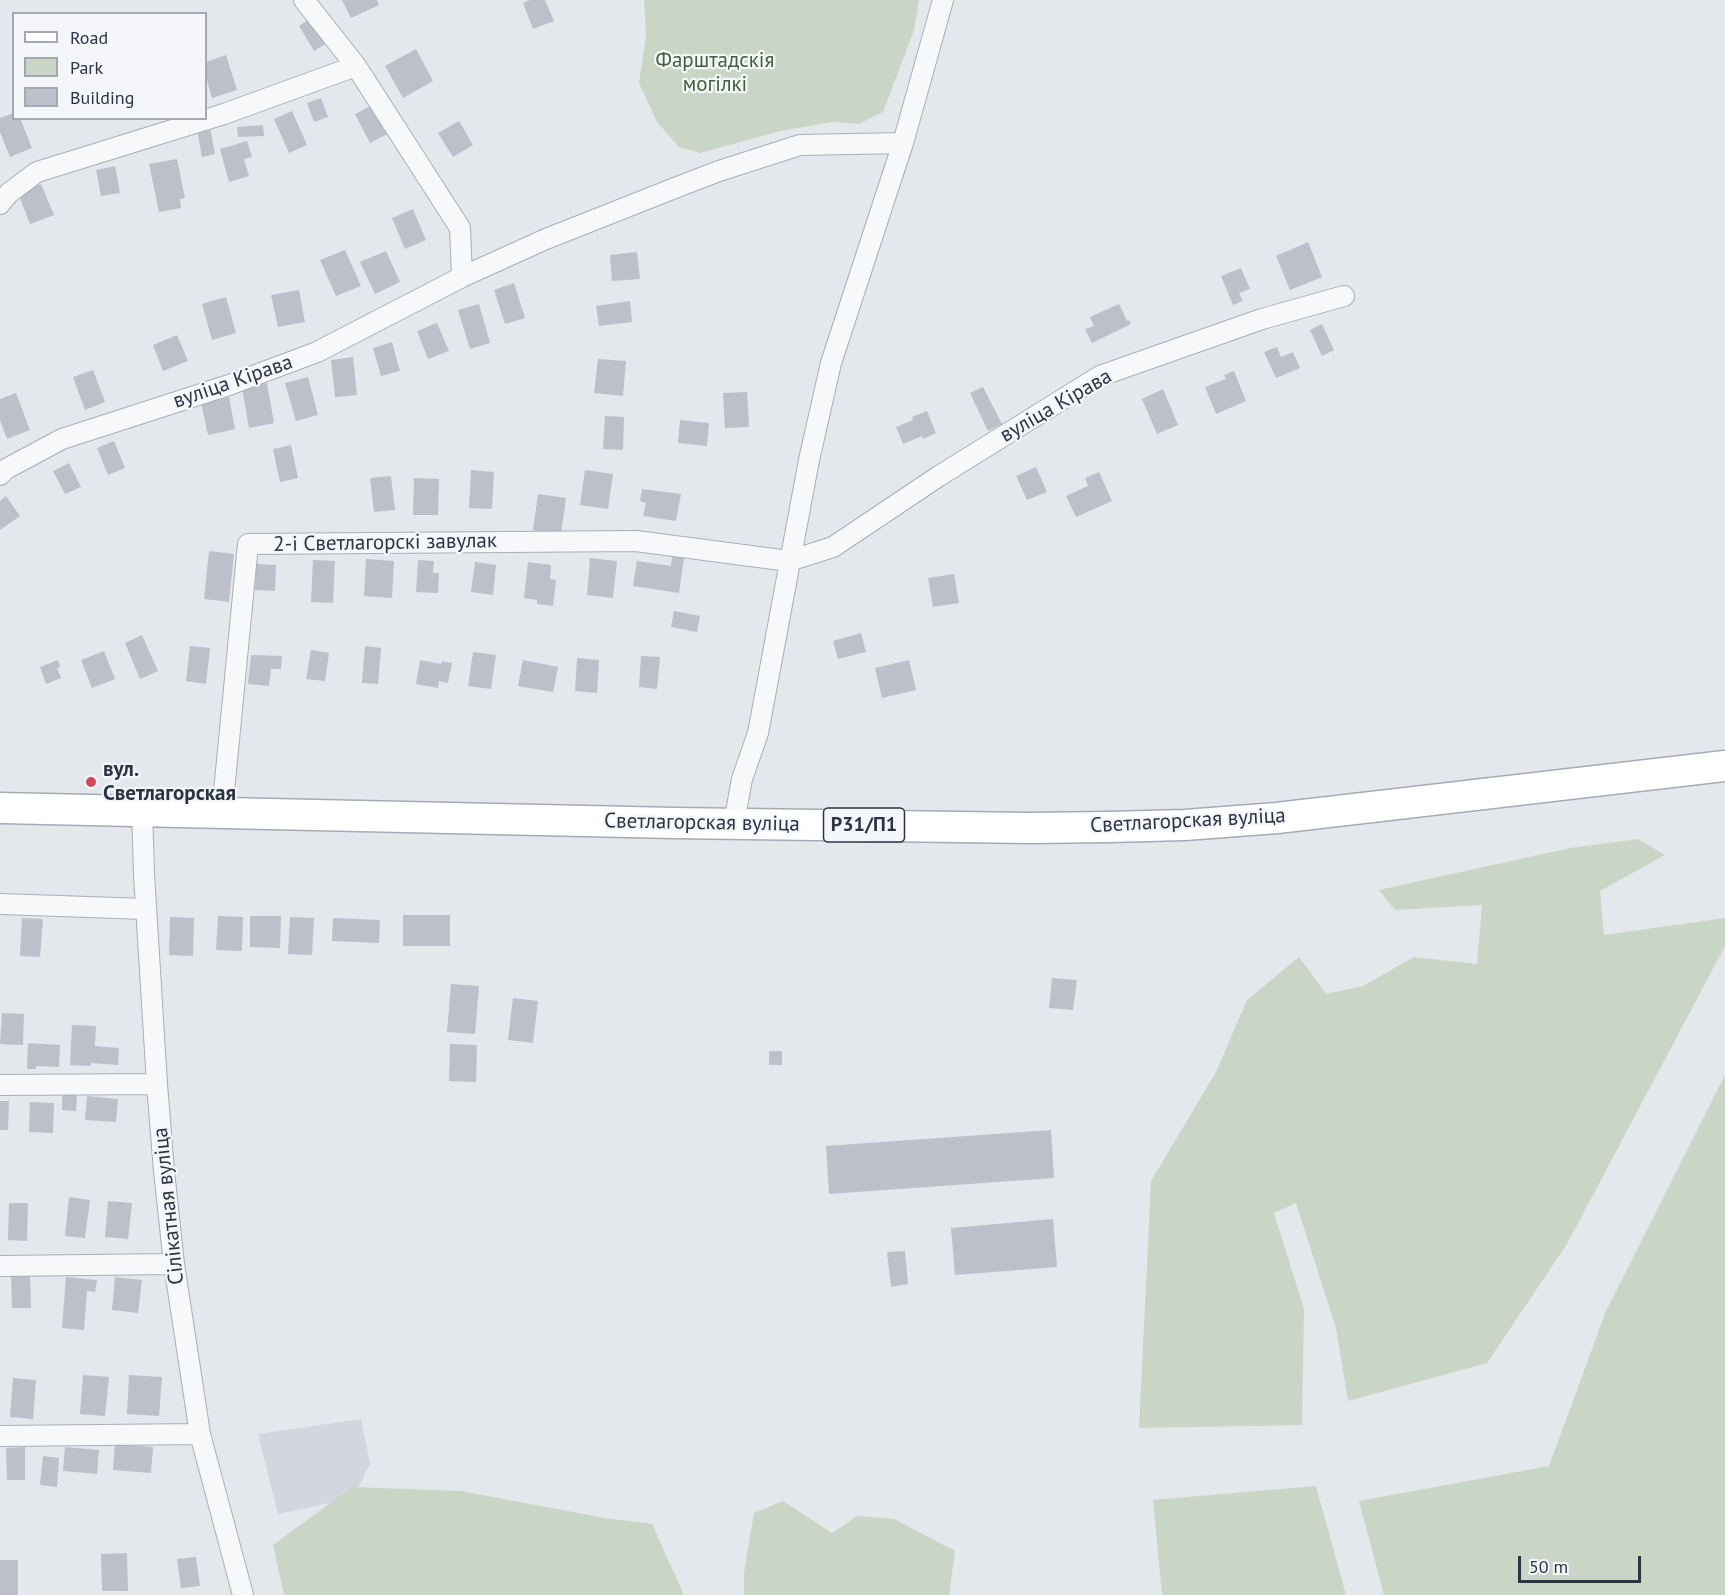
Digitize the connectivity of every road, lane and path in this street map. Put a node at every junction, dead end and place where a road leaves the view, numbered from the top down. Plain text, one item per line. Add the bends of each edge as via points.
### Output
1 (304, 0) edge
2 (943, 0) edge
3 (356, 66) junction
4 (207, 119) edge
5 (205, 120) edge
6 (903, 143) junction
7 (0, 204) edge
8 (462, 277) junction
9 (1344, 296) dead end
10 (0, 475) edge
11 (789, 561) junction
12 (1725, 766) edge
13 (0, 808) edge
14 (142, 810) junction
15 (222, 812) junction
16 (734, 823) junction
17 (0, 904) edge
18 (146, 909) junction
19 (157, 1084) junction
20 (0, 1085) edge
21 (174, 1264) junction
22 (0, 1266) edge
23 (200, 1434) junction
24 (0, 1436) edge
25 (243, 1595) edge

1 - 3 street
2 - 6 street
3 - 4 street
3 - 8 street via 460,228
5 - 7 street via 37,172
6 - 8 street, вуліца Кірава via 800,146 680,186
6 - 11 street via 831,363
8 - 10 street, вуліца Кірава via 317,352 230,386 62,439
9 - 11 street, вуліца Кірава via 1262,319 1100,376 833,547
11 - 15 street, 2-і Светлагорскі завулак via 636,541 248,544
11 - 16 street via 758,733 742,779
12 - 16 main road, Светлагорская вуліца / Р31/П1 via 1277,818 1185,825 1029,828
13 - 14 main road, Светлагорская вуліца / Р31/П1
14 - 15 main road, Светлагорская вуліца / Р31/П1
14 - 18 street, Сілікатная вуліца
15 - 16 main road, Светлагорская вуліца / Р31/П1
17 - 18 street
18 - 19 street, Сілікатная вуліца
19 - 20 street
19 - 21 street, Сілікатная вуліца
21 - 22 street
21 - 23 street, Сілікатная вуліца
23 - 24 street
23 - 25 street, Сілікатная вуліца

